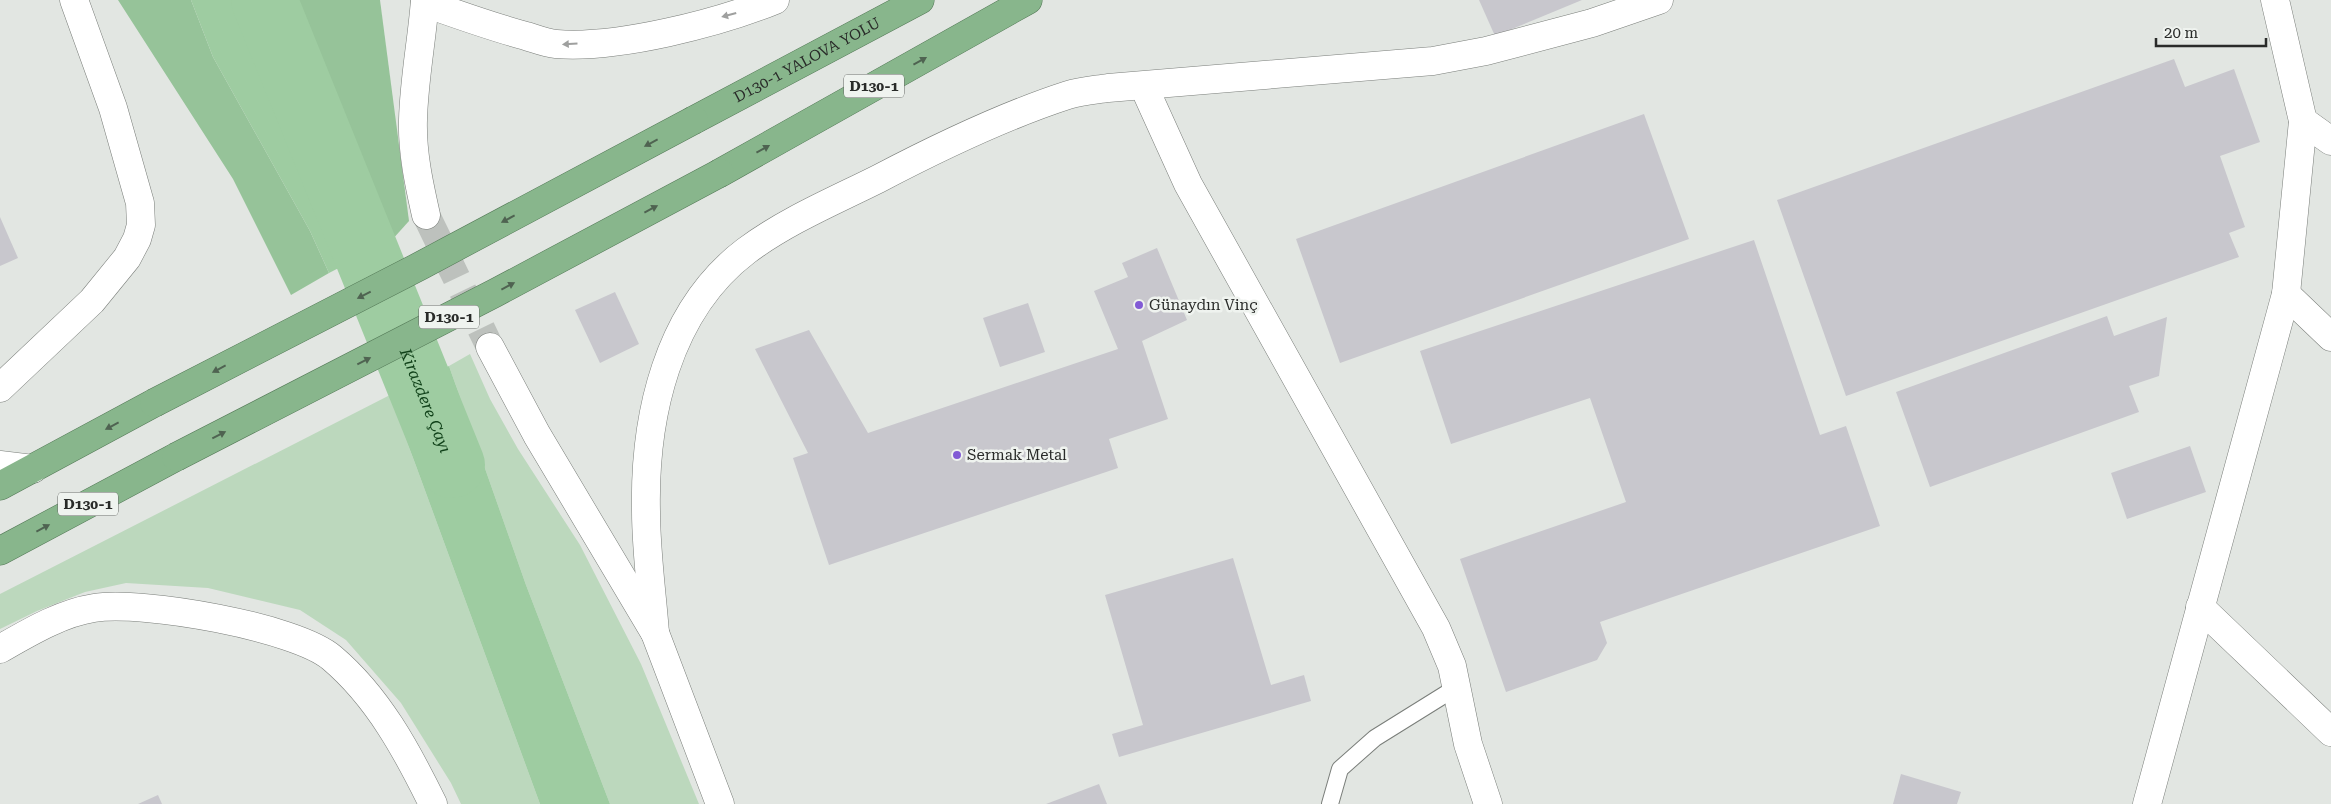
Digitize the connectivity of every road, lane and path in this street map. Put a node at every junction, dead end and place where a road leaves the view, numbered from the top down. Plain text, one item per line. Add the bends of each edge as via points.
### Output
1 (74, 0) edge
2 (776, 0) edge
3 (920, 0) edge
4 (1028, 0) edge
5 (1659, 0) edge
6 (2275, 0) edge
7 (425, 1) edge
8 (1144, 87) junction
9 (2331, 114) edge
10 (2303, 121) junction
11 (2331, 141) edge
12 (426, 215) tunnel mouth
13 (2286, 294) junction
14 (2331, 337) edge
15 (490, 347) tunnel mouth
16 (0, 388) edge
17 (0, 465) edge
18 (33, 469) junction
19 (0, 486) edge
20 (0, 551) edge
21 (2200, 607) junction
22 (654, 633) junction
23 (0, 649) edge
24 (1457, 687) junction
25 (2331, 732) edge
26 (410, 757) junction
27 (418, 804) edge
28 (433, 804) edge
29 (720, 804) edge
30 (1330, 804) edge
31 (1488, 804) edge
32 (2147, 804) edge

1 - 16 street via 113,108 140,203 141,225 127,258 92,301
2 -> 7 street via 668,32 612,42 555,44 496,28
3 -> 18 highway, D130-1 YALOVA YOLU, bridge
20 -> 4 highway, D130-1, bridge via 720,173
5 - 8 street via 1583,26 1433,62 1305,70
6 - 10 street
7 - 12 street via 413,121 416,170
8 - 22 street via 1108,88 1070,95 1001,121 917,159 778,230 719,276 693,308 677,339 663,375 648,456 646,512
8 - 24 street via 1188,184 1436,628
9 - 10 street
10 - 11 street
10 - 13 street
13 - 14 street
13 - 21 street
15 - 22 street via 537,435
17 - 18 street
18 - 19 highway
21 - 25 street
21 - 32 street
22 - 29 street
23 - 26 street via 61,619 94,608 173,611 293,637 331,657 360,685
24 - 30 lane via 1375,738 1340,770
24 - 31 street via 1468,744
26 - 27 street
26 - 28 street

